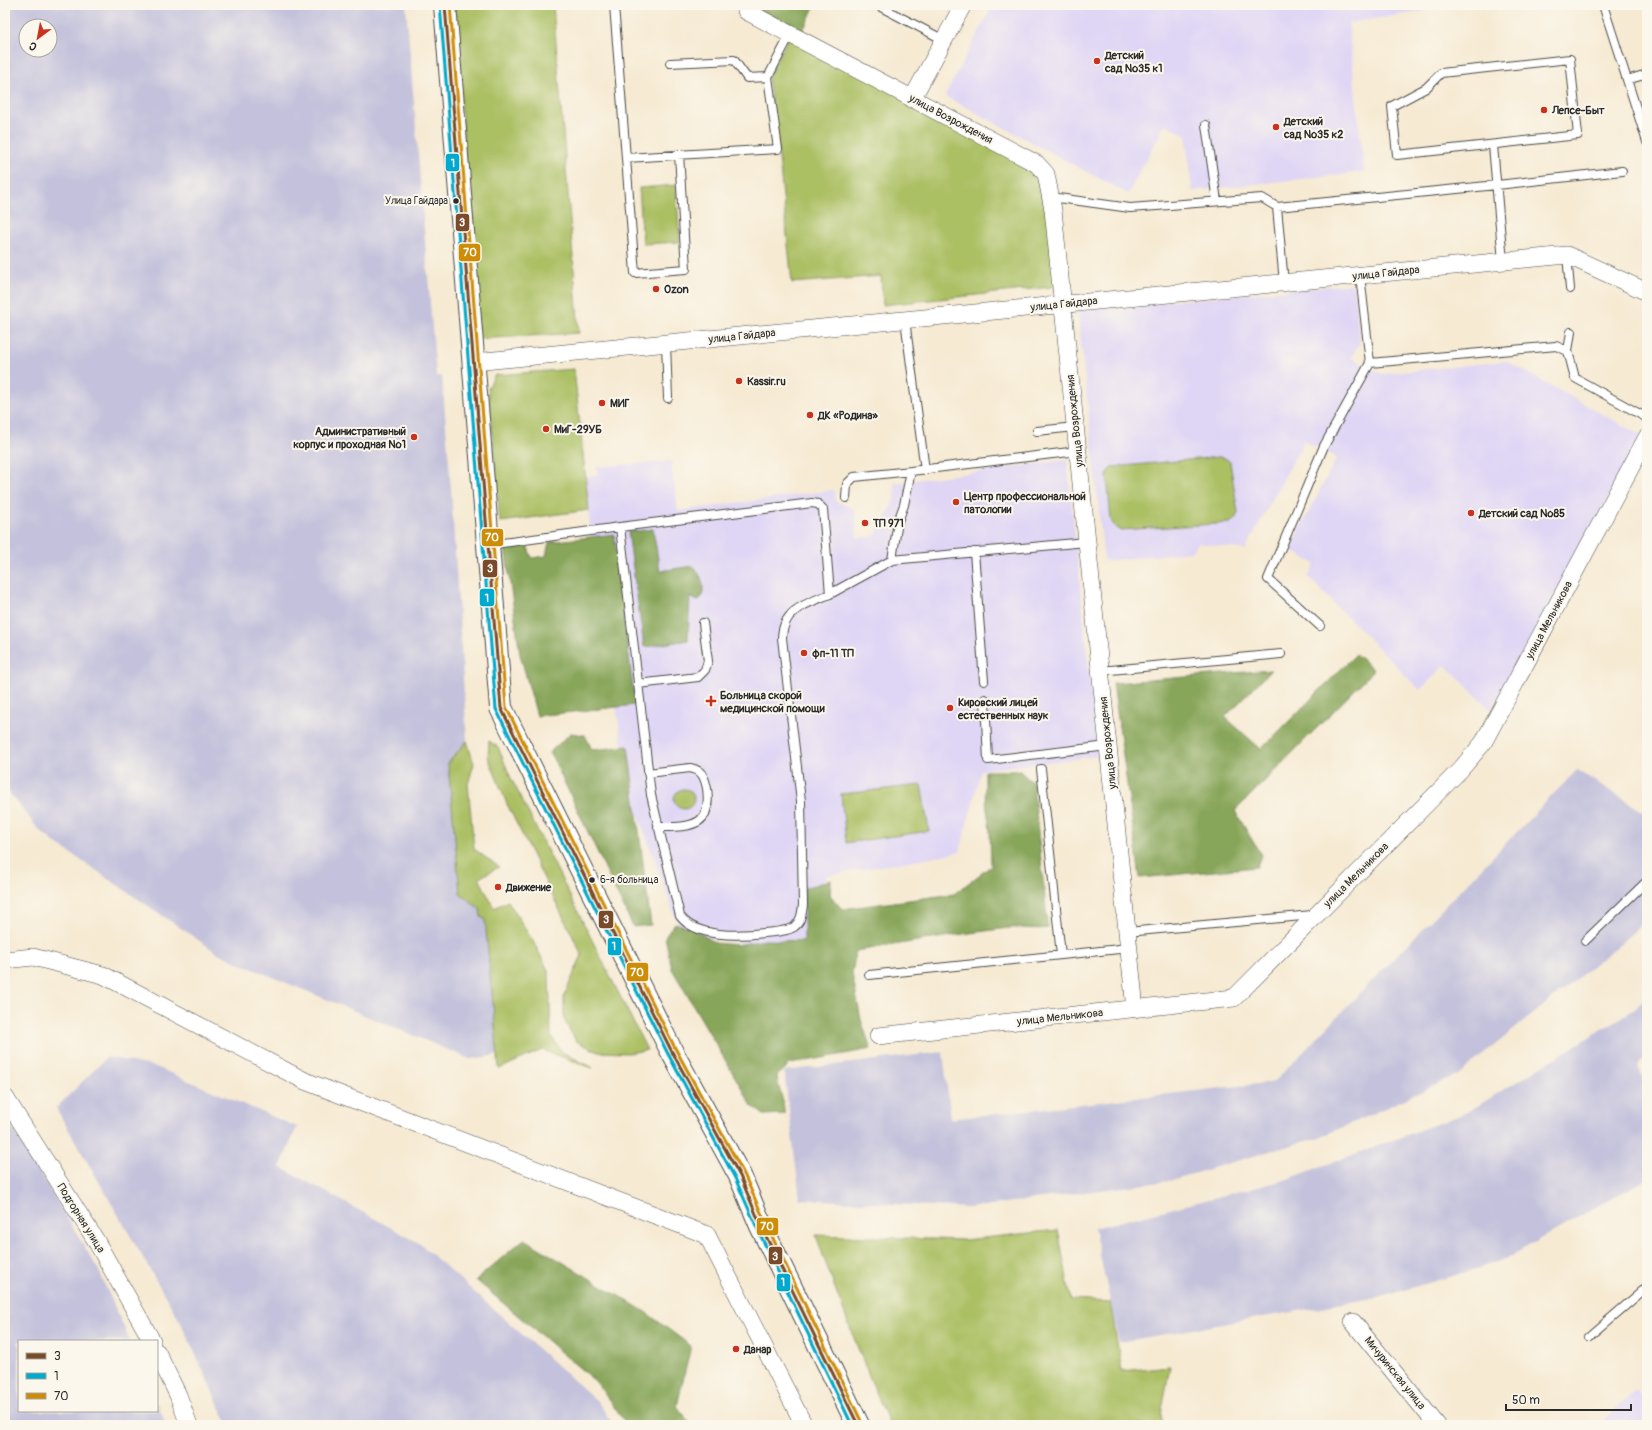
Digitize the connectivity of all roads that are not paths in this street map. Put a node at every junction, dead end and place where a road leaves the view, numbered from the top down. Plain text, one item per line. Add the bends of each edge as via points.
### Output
1 (445, 5) edge
2 (614, 5) edge
3 (877, 5) edge
4 (963, 5) edge
5 (1603, 5) edge
6 (745, 8) edge
7 (790, 34) junction
8 (944, 40) junction
9 (670, 63) dead end
10 (1647, 74) edge
11 (768, 77) junction
12 (1627, 80) junction
13 (912, 99) junction
14 (1206, 125) dead end
15 (1647, 142) edge
16 (1493, 145) junction
17 (679, 154) junction
18 (626, 158) junction
19 (1622, 171) dead end
20 (1497, 185) junction
21 (1051, 197) junction
22 (1218, 201) junction
23 (1277, 207) junction
24 (1567, 255) junction
25 (1503, 262) junction
26 (1360, 275) junction
27 (1284, 283) junction
28 (1570, 288) dead end
29 (1647, 292) edge
30 (1062, 304) junction
31 (905, 320) junction
32 (1571, 332) dead end
33 (666, 343) junction
34 (1568, 352) junction
35 (919, 353) dead end
36 (910, 355) junction
37 (474, 362) junction
38 (1370, 363) junction
39 (668, 398) dead end
40 (1647, 418) edge
41 (1075, 427) junction
42 (1037, 431) dead end
43 (1647, 437) edge
44 (1078, 451) junction
45 (925, 470) junction
46 (911, 471) junction
47 (846, 498) dead end
48 (620, 527) junction
49 (1086, 542) junction
50 (487, 545) junction
51 (974, 552) junction
52 (892, 560) junction
53 (830, 594) junction
54 (703, 623) dead end
55 (1320, 626) dead end
56 (1281, 654) dead end
57 (1100, 671) junction
58 (984, 681) dead end
59 (638, 684) junction
60 (985, 699) dead end
61 (1108, 746) junction
62 (1041, 769) dead end
63 (648, 773) junction
64 (658, 827) junction
65 (1647, 881) edge
66 (1317, 915) junction
67 (1128, 940) junction
68 (1585, 941) dead end
69 (1061, 955) junction
70 (5, 960) edge
71 (869, 975) dead end
72 (1135, 1010) junction
73 (878, 1036) dead end
74 (5, 1097) edge
75 (1647, 1287) edge
76 (1353, 1322) dead end
77 (1589, 1337) dead end
78 (151, 1340) edge
79 (158, 1354) edge
80 (189, 1425) edge
81 (804, 1425) edge
82 (858, 1425) edge
83 (1437, 1425) edge

1 - 37 main road
2 - 18 lane
3 - 8 lane
4 - 8 street
5 - 12 lane
6 - 7 street, улица Возрождения
7 - 11 lane
7 - 13 street, улица Возрождения
8 - 13 street
9 - 11 lane via 734,60 747,78
10 - 12 lane
11 - 17 lane via 778,149
12 - 15 lane
13 - 21 street, улица Возрождения via 1037,164 1046,174
14 - 22 lane
16 - 16 lane via 1578,135 1570,59 1441,73 1426,88 1392,106 1397,155
16 - 20 lane
17 - 18 lane
17 - 18 lane via 686,269 635,273
19 - 20 lane
20 - 23 lane
20 - 25 lane
21 - 22 lane via 1130,208
21 - 30 street, улица Возрождения
22 - 23 lane via 1262,198
23 - 27 lane
24 - 25 street, улица Гайдара
24 - 28 lane
24 - 29 street
25 - 26 street, улица Гайдара
26 - 27 street, улица Гайдара
26 - 38 lane
27 - 30 street, улица Гайдара
30 - 31 street, улица Гайдара
30 - 41 street, улица Возрождения
31 - 33 street, улица Гайдара
31 - 36 lane
32 - 34 lane
33 - 37 street, улица Гайдара
33 - 39 lane
34 - 38 lane via 1556,346
34 - 40 lane via 1575,378
35 - 36 lane
36 - 45 lane
37 - 50 main road
38 - 55 lane via 1324,446 1268,580
41 - 42 lane
41 - 44 street, улица Возрождения
43 - 66 street, улица Мельникова via 1483,743 1461,769
44 - 45 lane
44 - 49 street, улица Возрождения
45 - 46 lane
46 - 47 lane via 854,477 847,484
46 - 52 lane via 898,521
48 - 50 lane
48 - 53 lane via 818,504 825,516
48 - 59 lane
49 - 51 lane
49 - 57 street, улица Возрождения
50 - 82 main road via 501,708 671,1050 740,1176
51 - 52 lane
51 - 58 lane
52 - 53 lane
53 - 64 lane via 792,613 782,630 801,801 804,905 800,921 793,928 778,932 742,936 716,933 689,924 680,916
54 - 59 lane via 708,661 705,670 698,676
56 - 57 lane
57 - 61 street, улица Возрождения
59 - 63 lane
60 - 61 lane via 988,760
61 - 67 street, улица Возрождения
62 - 69 lane
63 - 64 lane
63 - 64 lane via 690,768 696,770 703,775 708,796 705,812 700,820 692,824
65 - 68 lane
66 - 67 lane
66 - 72 street, улица Мельникова via 1234,998
67 - 69 lane
67 - 72 street, улица Возрождения
69 - 71 lane
70 - 81 street via 33,957 103,975 305,1081 707,1235
72 - 73 street, улица Мельникова
74 - 78 street, Подгорная улица via 95,1239
75 - 77 lane
76 - 83 street, Мичуринская улица
79 - 80 street

